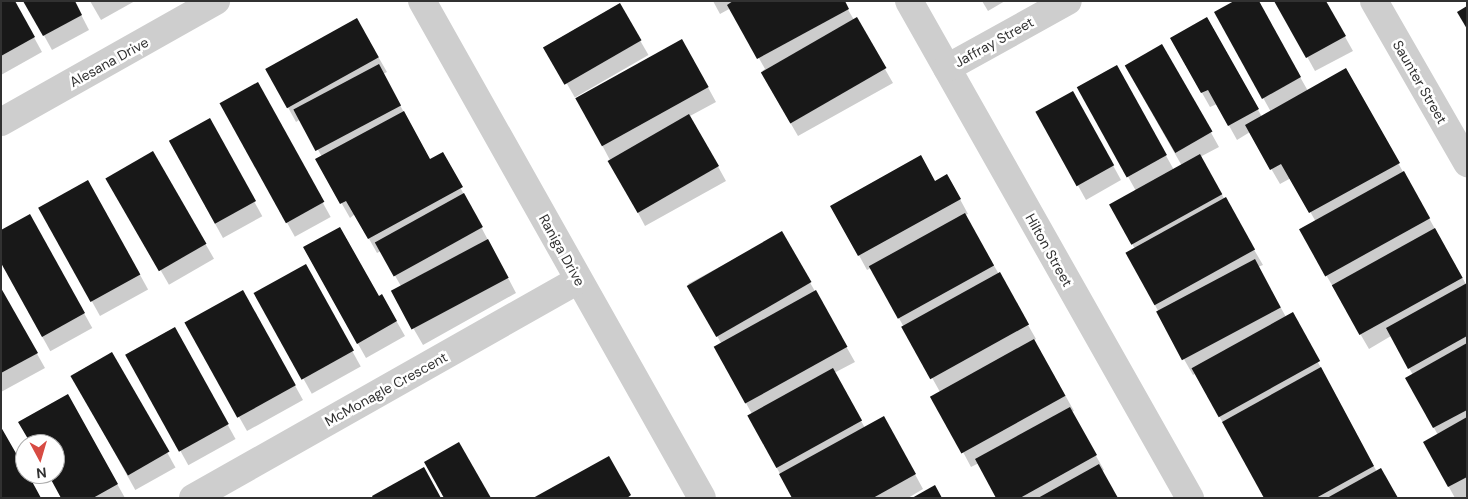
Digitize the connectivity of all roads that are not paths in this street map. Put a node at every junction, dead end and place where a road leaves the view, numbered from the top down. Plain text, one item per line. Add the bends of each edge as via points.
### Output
1 (216, 1) edge
2 (422, 1) edge
3 (909, 1) edge
4 (1068, 1) edge
5 (1374, 1) edge
6 (947, 68) junction
7 (1, 122) edge
8 (1467, 163) edge
9 (578, 280) junction
10 (194, 498) edge
11 (702, 498) edge
12 (1190, 498) edge

1 - 7 street, Alesana Drive
2 - 9 street, Raniga Drive
3 - 6 street, Hilton Street
4 - 6 street, Jaffray Street
5 - 8 street, Saunter Street
6 - 12 street, Hilton Street
9 - 10 street, McMonagle Crescent
9 - 11 street, Raniga Drive

